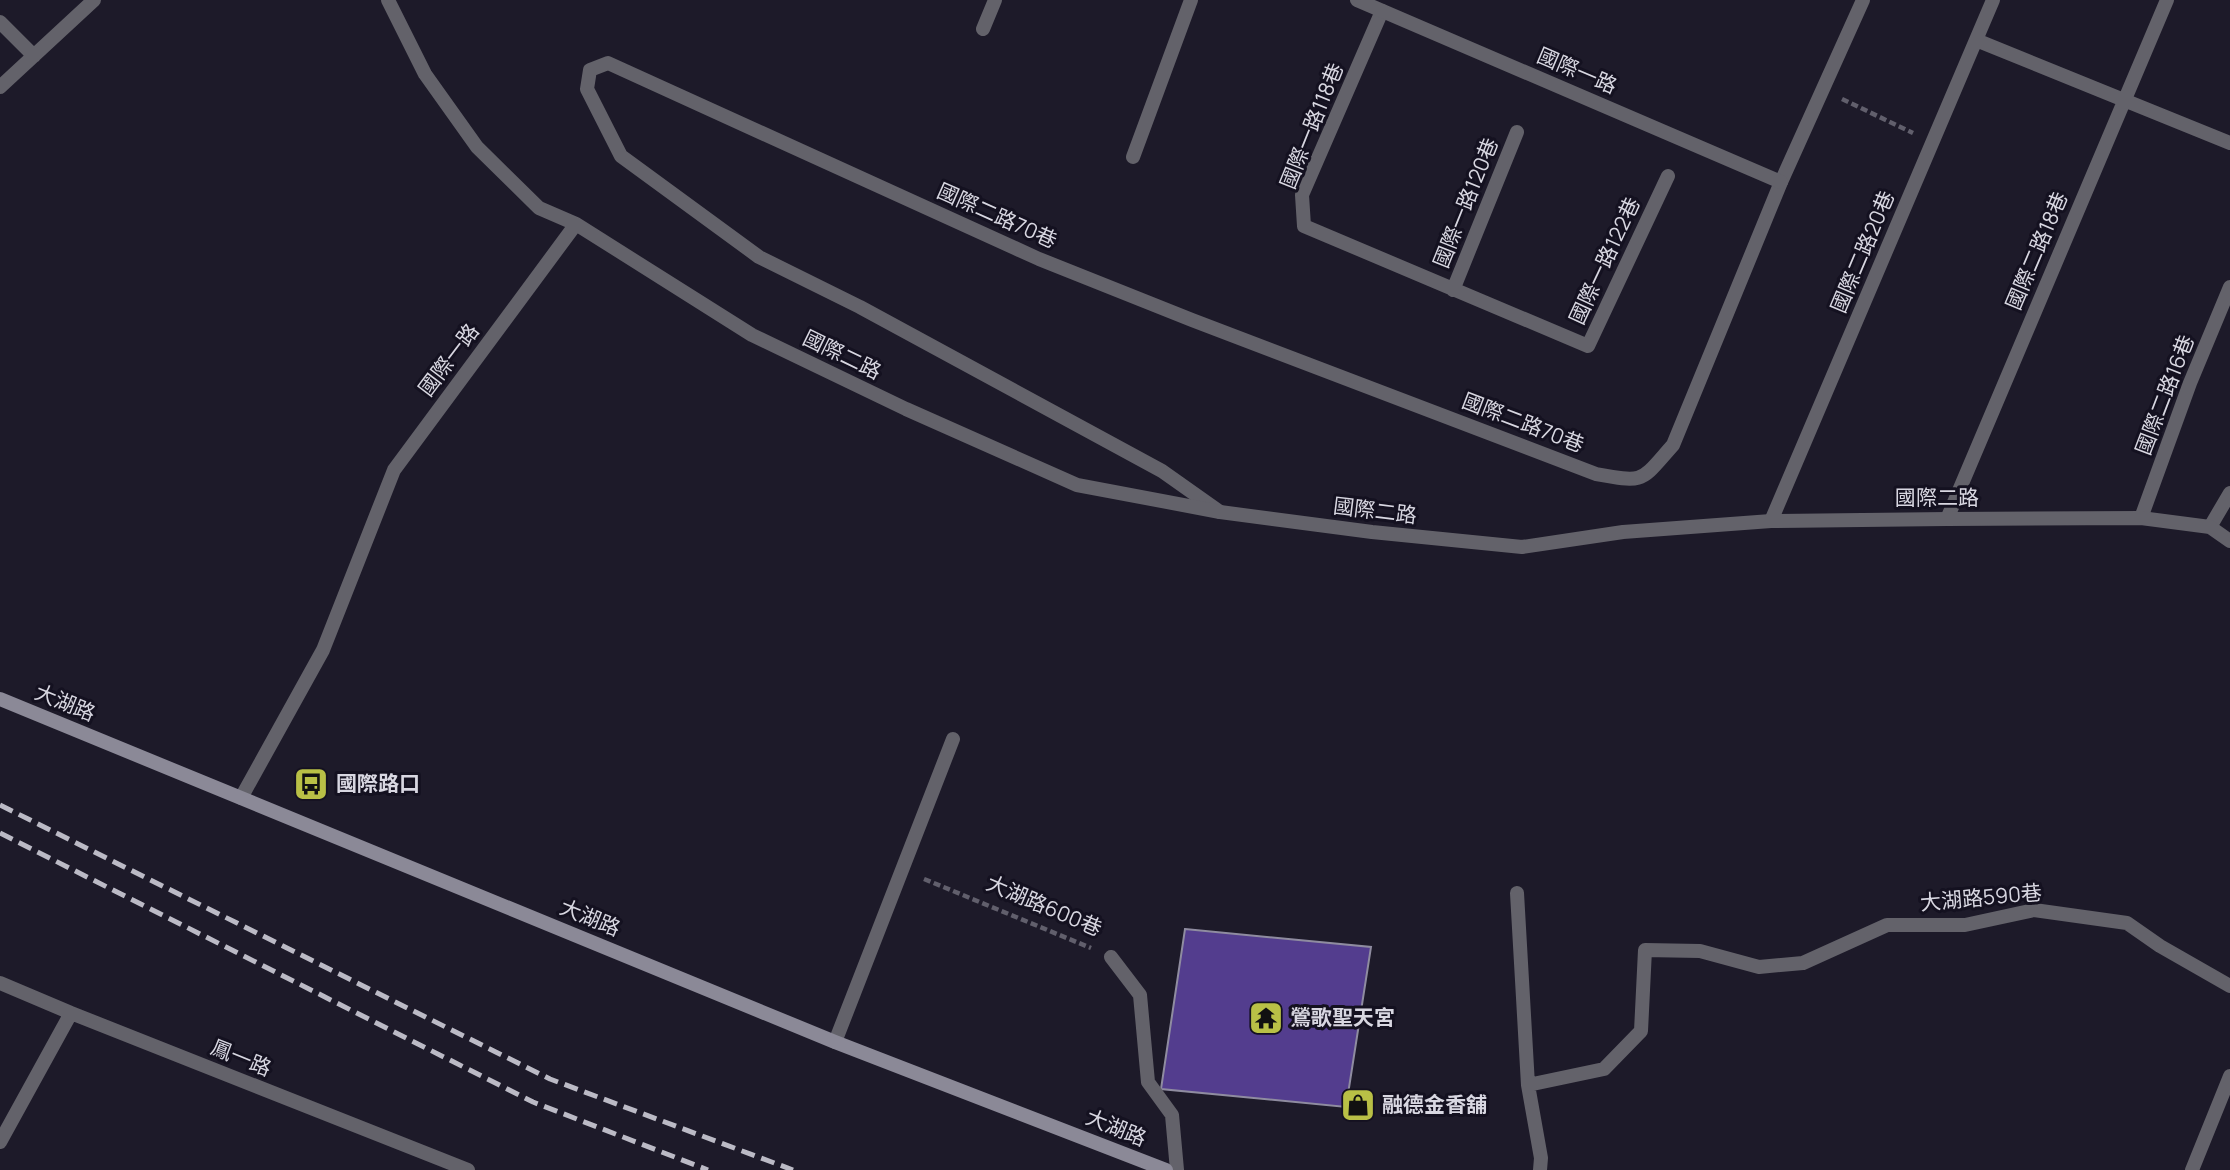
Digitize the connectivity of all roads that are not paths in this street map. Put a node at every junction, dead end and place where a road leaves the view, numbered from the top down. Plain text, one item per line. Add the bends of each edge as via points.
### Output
1 (94, 0) edge
2 (388, 0) edge
3 (995, 0) edge
4 (1191, 0) edge
5 (1357, 0) edge
6 (1863, 0) edge
7 (1993, 0) edge
8 (2167, 0) edge
9 (1382, 11) junction
10 (0, 22) edge
11 (984, 29) dead end
12 (1976, 40) junction
13 (34, 56) junction
14 (0, 87) edge
15 (2125, 99) junction
16 (1517, 132) dead end
17 (2230, 143) edge
18 (1133, 157) dead end
19 (1668, 176) dead end
20 (1781, 182) junction
21 (576, 224) junction
22 (2230, 288) edge
23 (1452, 290) junction
24 (2230, 493) edge
25 (1220, 512) junction
26 (2141, 518) junction
27 (1947, 519) junction
28 (1771, 520) junction
29 (2210, 527) junction
30 (2230, 541) edge
31 (0, 699) edge
32 (953, 739) dead end
33 (241, 798) junction
34 (1517, 893) dead end
35 (1111, 957) road end
36 (0, 983) edge
37 (2230, 986) edge
38 (71, 1013) junction
39 (835, 1042) junction
40 (2230, 1076) edge
41 (1528, 1085) junction
42 (0, 1142) edge
43 (468, 1170) edge
44 (1166, 1170) edge
45 (1177, 1170) edge
46 (1540, 1170) edge
47 (2192, 1170) edge

1 - 13 street
2 - 21 street via 425,74 477,147 539,208
3 - 11 street
4 - 18 street
5 - 9 street, 國際一路
6 - 20 street, 國際二路70巷
7 - 12 street, 國際二路20巷
8 - 15 street, 國際二路18巷
9 - 20 street, 國際一路
9 - 23 street, 國際一路118巷 via 1302,195 1304,226
10 - 13 street
12 - 15 street
12 - 28 street, 國際二路20巷
13 - 14 street
15 - 17 street
15 - 27 street, 國際二路18巷
16 - 23 street, 國際一路120巷
19 - 23 street, 國際一路122巷 via 1588,346
20 - 25 street, 國際二路70巷 via 1673,445 1647,475 1633,481 1596,474 1039,259 608,63 590,70 587,89 621,156 760,257 1163,471
21 - 25 street, 國際二路 via 752,335 906,409 1077,485
21 - 33 street, 國際一路 via 394,470 323,650
22 - 26 street, 國際二路16巷
24 - 29 street
25 - 28 street, 國際二路 via 1522,547 1623,532
26 - 27 street, 國際二路
26 - 29 street, 國際二路
27 - 28 street, 國際二路
29 - 30 street, 國際二路
31 - 33 street, 大湖路
32 - 39 street
33 - 39 street, 大湖路
34 - 41 street
35 - 45 street, 大湖路600巷 via 1140,995 1148,1082 1172,1115
36 - 38 street, 鳳一路
37 - 41 street, 大湖路590巷 via 2127,923 2034,910 1965,925 1887,925 1803,963 1759,967 1700,951 1645,950 1641,1031 1604,1069
38 - 42 street
38 - 43 street, 鳳一路
39 - 44 street, 大湖路
40 - 47 street
41 - 46 street

